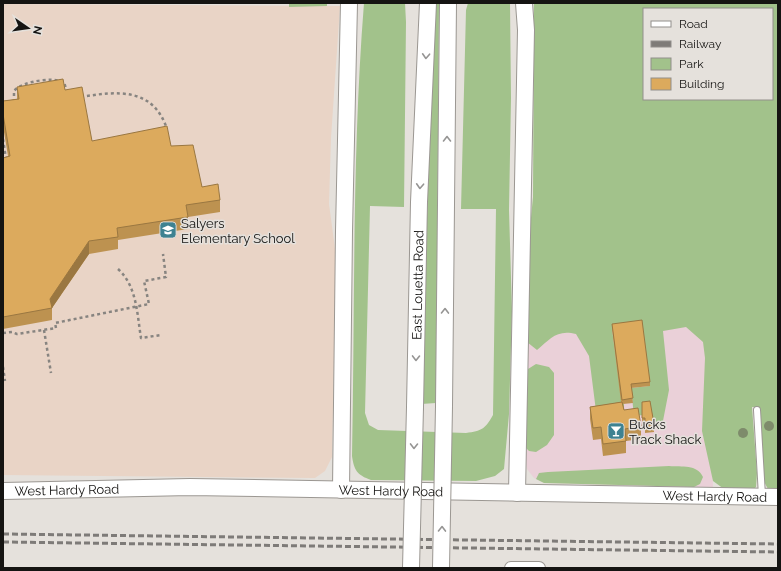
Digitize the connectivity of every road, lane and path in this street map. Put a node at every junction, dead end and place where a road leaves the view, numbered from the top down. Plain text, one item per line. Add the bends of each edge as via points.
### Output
1 (349, 3) edge
2 (420, 3) edge
3 (428, 3) edge
4 (448, 3) edge
5 (455, 3) edge
6 (524, 3) edge
7 (448, 25) junction
8 (427, 27) junction
9 (67, 94) edge
10 (84, 97) junction
11 (78, 98) edge
12 (85, 104) edge
13 (15, 107) edge
14 (168, 136) edge
15 (3, 139) edge
16 (6, 160) edge
17 (163, 254) dead end
18 (118, 269) dead end
19 (136, 307) junction
20 (44, 330) junction
21 (3, 333) edge
22 (161, 335) dead end
23 (3, 367) edge
24 (51, 373) dead end
25 (5, 381) dead end
26 (757, 410) dead end
27 (341, 490) junction
28 (3, 491) edge
29 (517, 493) junction
30 (770, 497) edge
31 (411, 568) edge
32 (441, 568) edge
33 (511, 568) edge
34 (539, 568) edge

1 - 27 main road
2 - 8 main road
3 - 8 main road, East Louetta Road
4 - 7 main road
5 - 7 main road
6 - 29 main road via 526,30
32 -> 7 main road, bridge
8 -> 31 main road, East Louetta Road, bridge via 419,202
9 - 13 path via 64,82 59,80 20,85 14,91
10 - 11 path
10 - 12 path
10 - 14 path via 121,92 140,97 158,111 165,122
15 - 16 path
17 - 19 path via 166,277 144,281 149,304
18 - 19 path via 129,281
19 - 20 path via 55,323 56,328
19 - 22 path via 141,338
20 - 21 path via 17,334
20 - 24 path
23 - 25 path
26 - 30 lane
27 - 28 main road, West Hardy Road via 190,487
27 - 29 main road, West Hardy Road
29 - 30 main road, West Hardy Road
33 - 34 street

